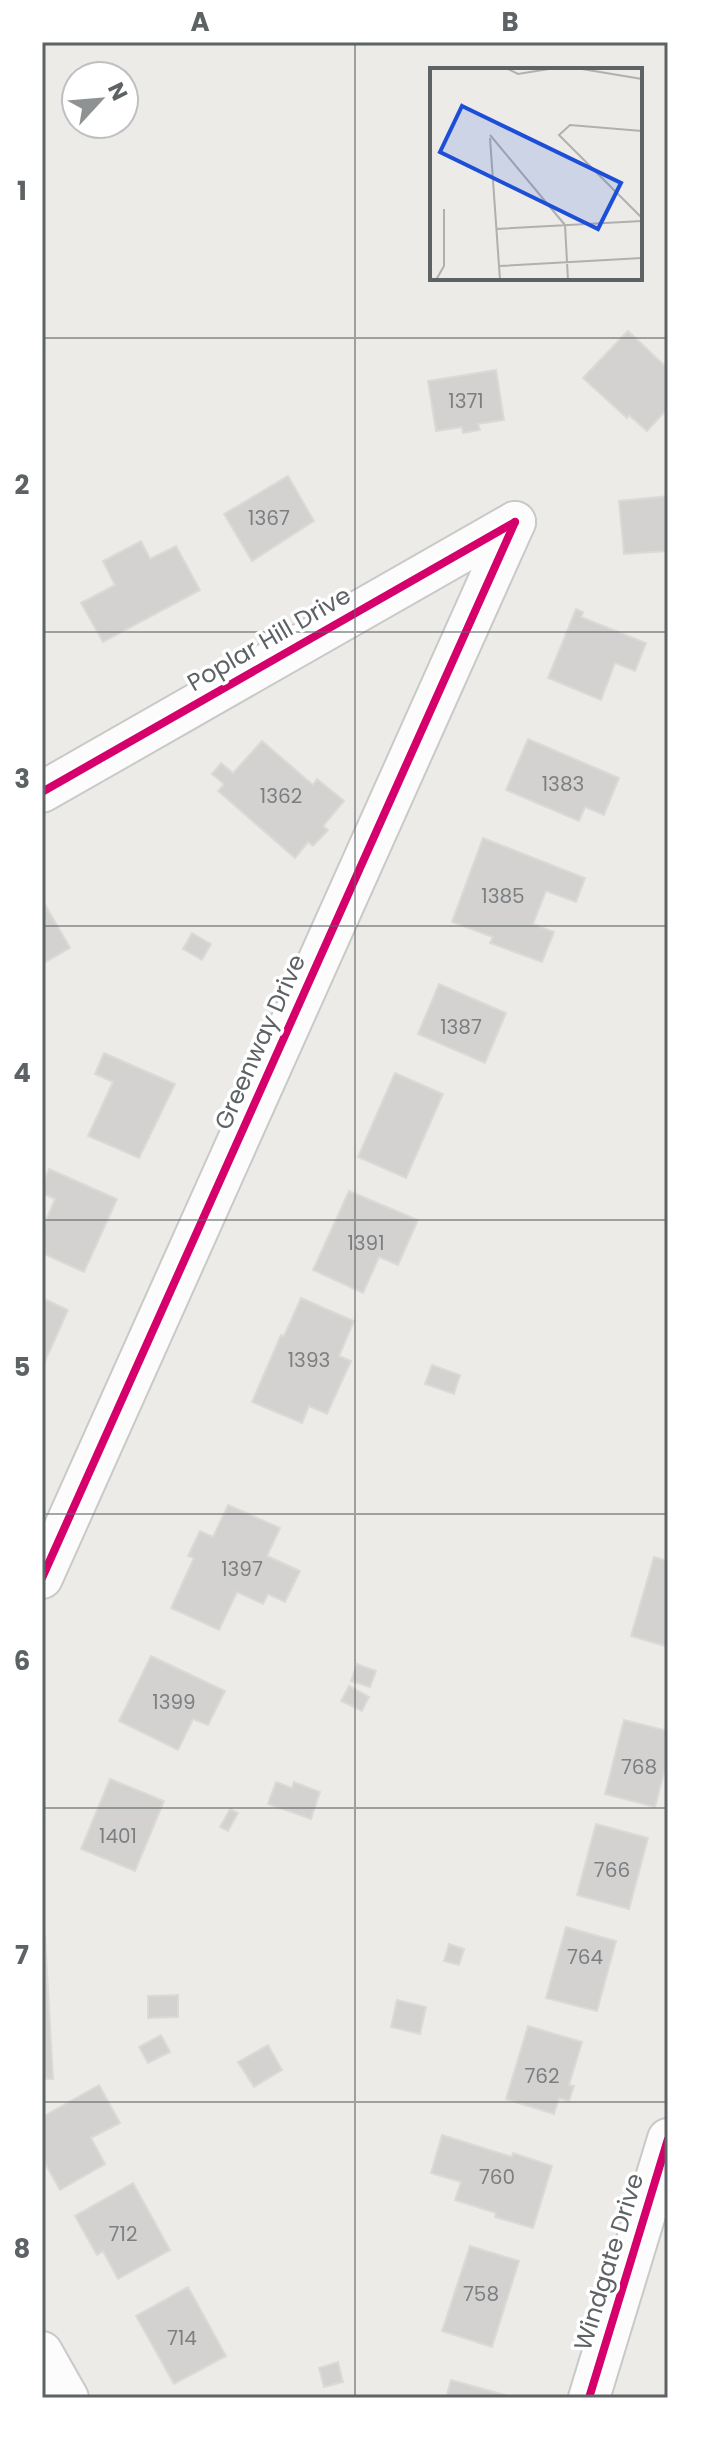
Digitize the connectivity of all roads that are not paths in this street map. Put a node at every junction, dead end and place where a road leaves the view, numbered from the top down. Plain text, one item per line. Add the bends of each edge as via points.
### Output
1 (515, 522) joint
2 (42, 792) edge
3 (42, 1578) edge
4 (668, 2139) edge
5 (42, 2352) edge
6 (68, 2398) edge
7 (589, 2398) edge

1 - 2 street, Poplar Hill Drive
1 - 3 street, Greenway Drive
4 - 7 street, Windgate Drive
5 - 6 street

